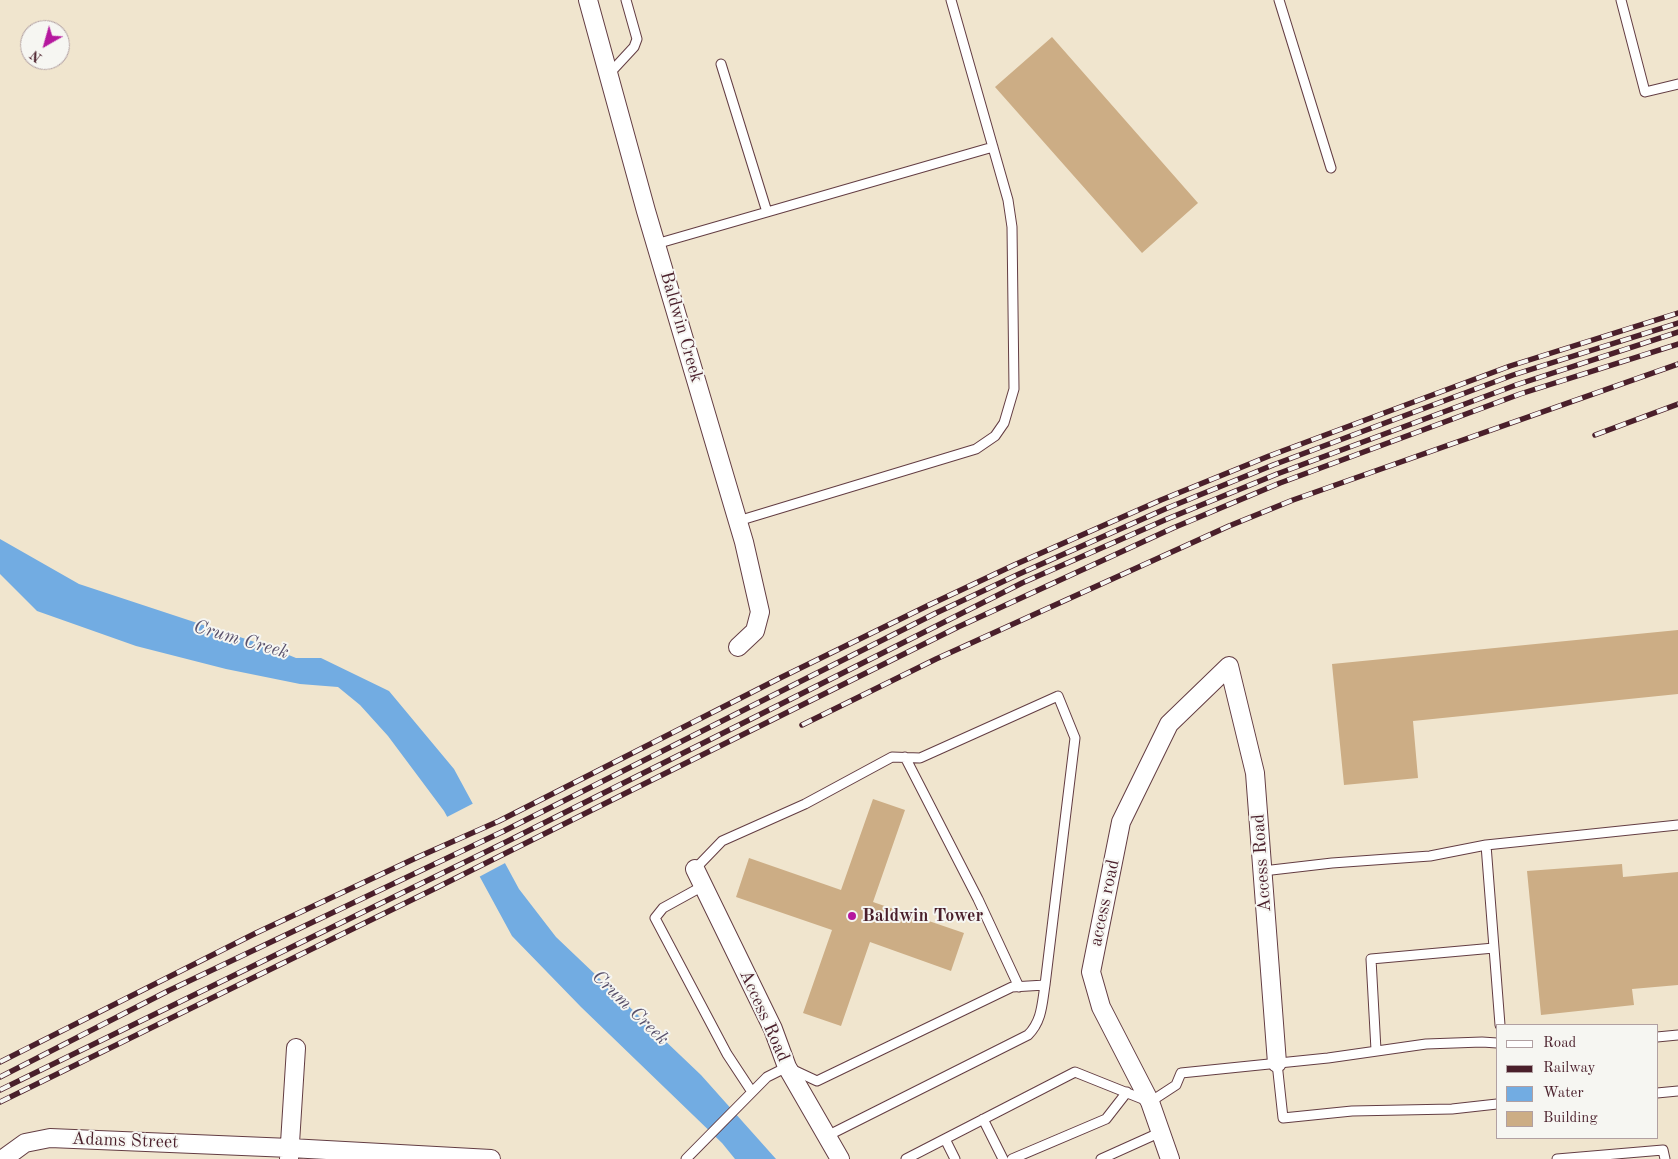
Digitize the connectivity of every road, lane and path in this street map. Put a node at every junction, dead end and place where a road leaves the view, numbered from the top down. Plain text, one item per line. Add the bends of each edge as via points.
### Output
1 (588, 0) edge
2 (626, 0) edge
3 (952, 0) edge
4 (1279, 0) edge
5 (1621, 0) edge
6 (721, 64) dead end
7 (609, 74) junction
8 (1678, 84) edge
9 (993, 148) junction
10 (1331, 168) dead end
11 (767, 212) junction
12 (656, 244) junction
13 (738, 521) junction
14 (738, 647) dead end
15 (1229, 666) joint
16 (905, 757) junction
17 (1678, 825) edge
18 (1486, 845) junction
19 (695, 869) joint
20 (1263, 871) junction
21 (703, 886) junction
22 (1494, 948) junction
23 (1045, 985) junction
24 (1019, 987) junction
25 (1500, 1024) edge
26 (1678, 1035) edge
27 (1658, 1037) edge
28 (1496, 1043) edge
29 (296, 1048) dead end
30 (1376, 1050) junction
31 (1277, 1063) junction
32 (787, 1067) junction
33 (1678, 1091) edge
34 (752, 1092) junction
35 (1126, 1092) junction
36 (1658, 1093) edge
37 (1150, 1102) junction
38 (1496, 1104) edge
39 (983, 1120) junction
40 (1161, 1132) junction
41 (827, 1136) junction
42 (945, 1139) junction
43 (289, 1153) edge
44 (3, 1159) edge
45 (492, 1159) edge
46 (686, 1159) edge
47 (840, 1159) edge
48 (906, 1159) edge
49 (955, 1159) edge
50 (1003, 1159) edge
51 (1012, 1159) edge
52 (1101, 1159) edge
53 (1170, 1159) edge
54 (1557, 1159) edge
55 (1665, 1159) edge

1 - 7 street, Baldwin Creek
2 - 7 lane via 637,39 634,47
3 - 9 lane
4 - 10 lane
5 - 8 lane via 1645,92
6 - 11 lane
7 - 12 street, Baldwin Creek
9 - 11 lane
9 - 13 lane via 1012,227 1014,389 1004,423 996,436 976,449
11 - 12 lane
12 - 13 street, Baldwin Creek
13 - 14 street, Baldwin Creek via 760,612 755,631
15 - 20 street, Access Road via 1255,773
15 - 37 street, access road via 1169,724 1121,822 1091,972 1101,1007
16 - 19 lane via 892,757 805,804 722,841
16 - 23 lane via 920,758 1058,696 1075,738
16 - 24 lane
17 - 18 lane
18 - 20 lane via 1430,856
18 - 22 lane
19 - 21 street, Access Road
20 - 31 street, Access Road
21 - 32 street, Access Road via 773,1029
21 - 34 lane via 663,908 655,918 726,1054
22 - 25 lane
22 - 30 lane via 1371,959
23 - 24 lane
23 - 41 lane via 1041,1014 1036,1028 1028,1035
24 - 32 lane via 1012,987 818,1081
26 - 27 lane
28 - 30 lane via 1426,1044
29 - 43 street
30 - 31 lane
31 - 37 lane via 1181,1074 1176,1085
31 - 38 lane via 1283,1118
32 - 34 lane via 767,1077
32 - 41 street, Access Road
33 - 36 lane
34 - 46 lane
35 - 37 lane
35 - 39 lane via 1075,1072
35 - 51 lane via 1106,1119
37 - 40 street, access road
39 - 42 lane
39 - 50 lane
40 - 52 lane
40 - 53 street, access road
41 - 47 street, Access Road
42 - 48 lane
42 - 49 lane
43 - 44 street, Adams Street via 50,1138 25,1143
43 - 45 street, Adams Street
54 - 55 lane via 1663,1150

